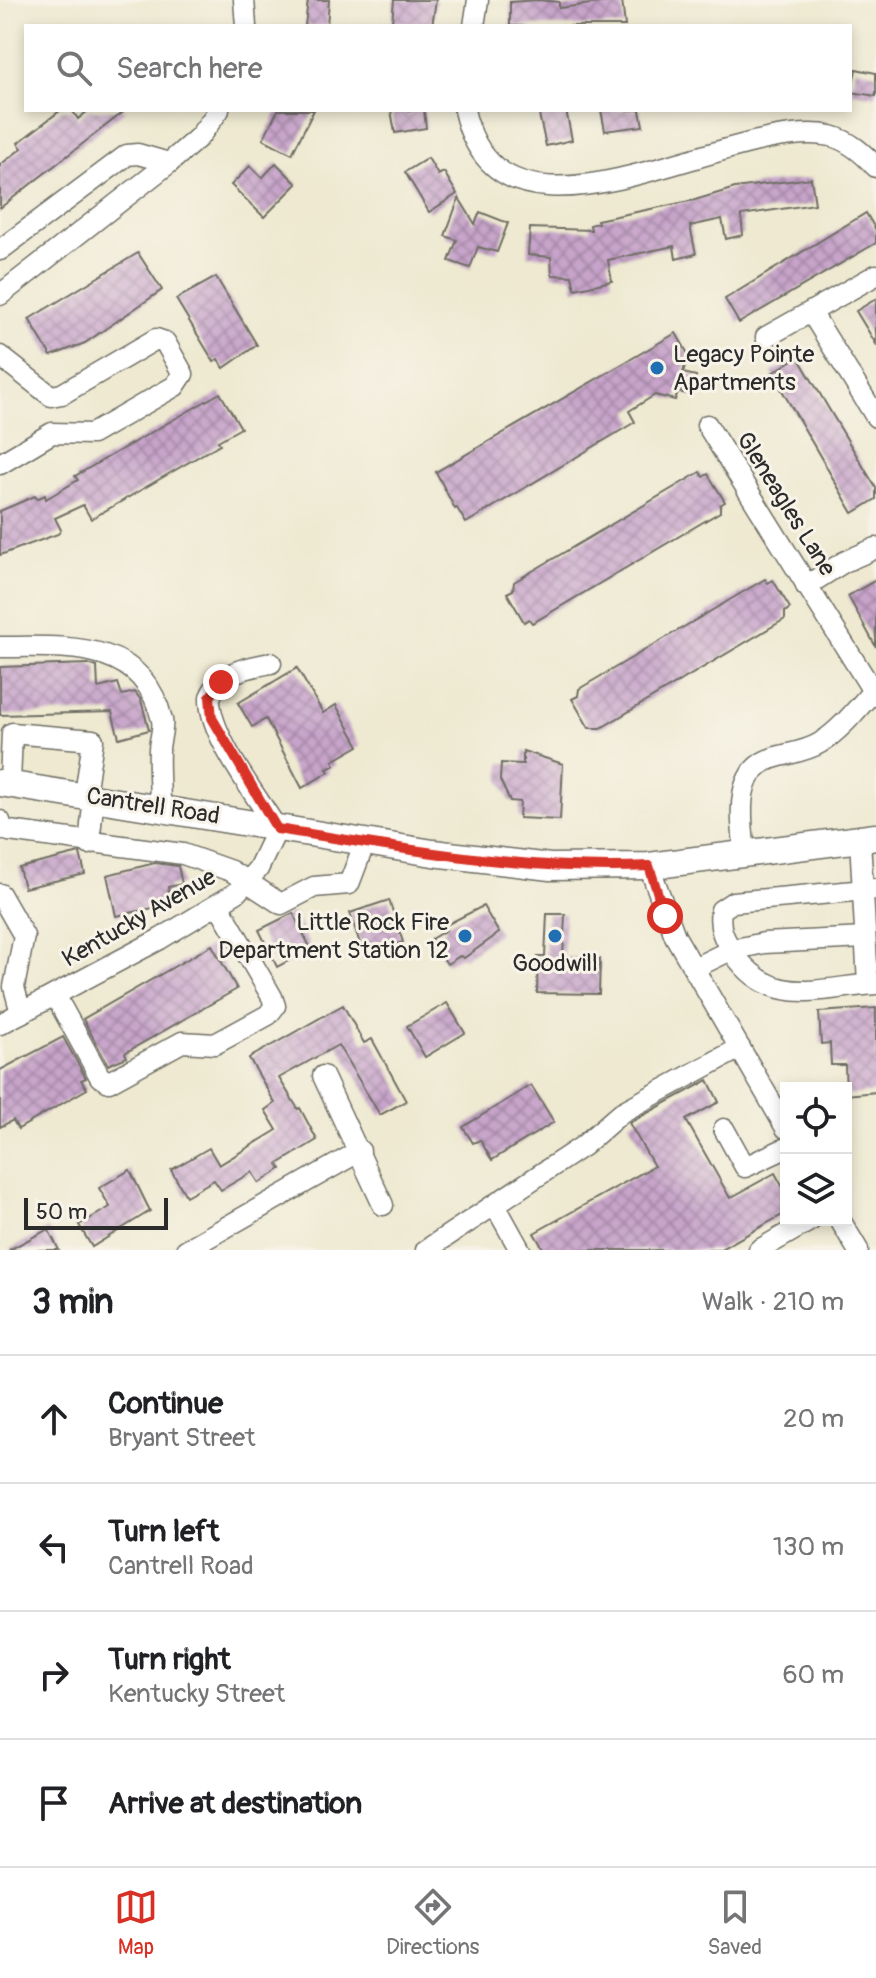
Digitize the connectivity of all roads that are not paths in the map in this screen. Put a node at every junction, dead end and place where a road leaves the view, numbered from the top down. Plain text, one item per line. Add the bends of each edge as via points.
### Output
1 (244, 0) edge
2 (478, 0) edge
3 (246, 24) edge
4 (474, 24) edge
5 (218, 112) edge
6 (465, 112) edge
7 (169, 163) junction
8 (876, 167) edge
9 (0, 250) edge
10 (876, 275) edge
11 (0, 295) edge
12 (811, 312) junction
13 (766, 337) dead end
14 (0, 356) edge
15 (876, 417) edge
16 (707, 425) dead end
17 (0, 464) edge
18 (876, 548) edge
19 (806, 586) junction
20 (0, 647) edge
21 (271, 663) dead end
22 (874, 694) edge
23 (6, 730) edge
24 (5, 783) edge
25 (90, 796) junction
26 (160, 806) junction
27 (0, 821) edge
28 (277, 829) junction
29 (868, 838) edge
30 (365, 842) junction
31 (89, 844) junction
32 (745, 855) junction
33 (649, 866) junction
34 (249, 882) junction
35 (869, 889) edge
36 (0, 894) edge
37 (218, 904) junction
38 (865, 938) junction
39 (731, 950) junction
40 (694, 968) junction
41 (872, 984) edge
42 (55, 995) junction
43 (21, 1013) junction
44 (0, 1024) edge
45 (740, 1048) junction
46 (323, 1076) dead end
47 (780, 1118) edge
48 (724, 1129) dead end
49 (360, 1151) junction
50 (780, 1151) edge
51 (383, 1205) dead end
52 (495, 1205) junction
53 (801, 1226) edge
54 (844, 1226) edge
55 (186, 1250) edge
56 (426, 1250) edge
57 (520, 1250) edge
58 (759, 1250) edge
59 (858, 1250) edge

1 - 3 street
2 - 4 street
5 - 7 street
6 - 8 street via 486,156 510,176 539,187 581,186 762,142 818,134 848,143
7 - 9 street via 127,155
7 - 11 street
10 - 12 street
12 - 13 street
12 - 15 street
14 - 17 street via 51,396 156,339 165,342 183,374 175,386 92,434 52,433
16 - 19 street, Gleneagles Lane
18 - 19 street
19 - 22 street, Gleneagles Lane
20 - 26 street via 69,647 117,659 139,674 149,684 163,723
21 - 28 street via 230,674 213,690 209,705 223,741
22 - 32 street, Gleneagles Lane via 821,743 771,759 750,775 741,805
23 - 24 street
23 - 25 street via 93,740
24 - 25 main road, Cantrell Road
25 - 26 main road, Cantrell Road
25 - 31 street
26 - 28 main road, Cantrell Road
27 - 31 street via 9,831
28 - 30 main road, Cantrell Road
28 - 34 street, Kentucky Avenue
29 - 32 main road, Cantrell Road
29 - 35 street
30 - 33 main road, Cantrell Road via 550,867
30 - 34 street via 346,886 314,887 281,904
31 - 34 street via 173,851 213,862
32 - 33 main road, Cantrell Road
33 - 40 street via 665,916
34 - 37 street, Kentucky Avenue
35 - 38 street
35 - 39 street via 733,902 721,910 719,922
36 - 43 street via 24,936 14,987
37 - 42 street, Kentucky Avenue
37 - 42 street via 272,997 275,1006 268,1015 215,1044 182,1042 109,1082 100,1077
38 - 39 street via 764,943
38 - 41 street
39 - 40 street
39 - 41 street via 759,981 779,991
40 - 45 street
42 - 43 street, Kentucky Avenue
43 - 44 street, Kentucky Avenue
45 - 47 street
45 - 52 street via 622,1112 583,1146
46 - 49 street
48 - 50 street via 748,1168
49 - 51 street
49 - 55 street
52 - 56 street
52 - 57 street
53 - 58 street
54 - 59 street

